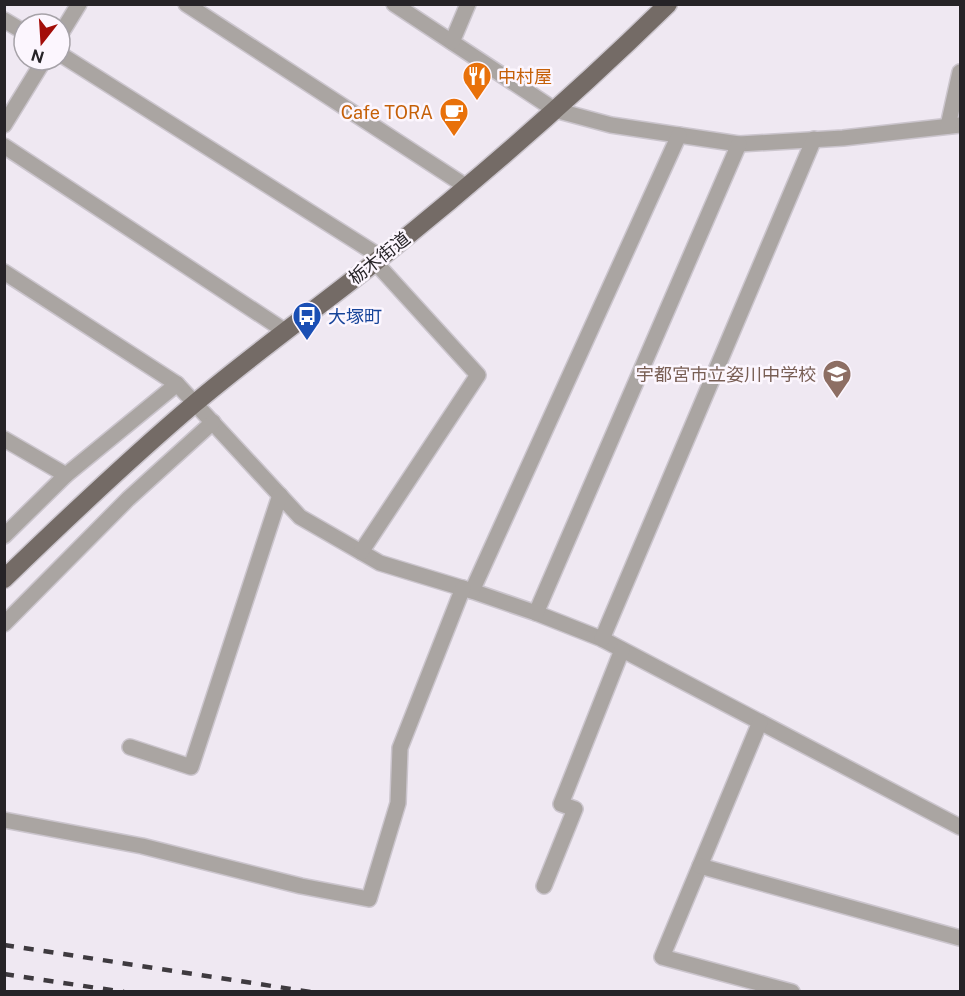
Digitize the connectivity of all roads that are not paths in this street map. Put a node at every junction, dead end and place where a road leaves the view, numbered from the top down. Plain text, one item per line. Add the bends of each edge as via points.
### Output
1 (186, 4) edge
2 (394, 4) edge
3 (468, 4) edge
4 (669, 4) edge
5 (452, 42) junction
6 (72, 62) edge
7 (36, 72) edge
8 (960, 72) edge
9 (555, 110) junction
10 (4, 124) edge
11 (954, 125) edge
12 (679, 135) junction
13 (814, 139) junction
14 (739, 144) junction
15 (4, 146) edge
16 (467, 187) junction
17 (378, 260) junction
18 (4, 272) edge
19 (285, 331) junction
20 (177, 384) junction
21 (195, 403) junction
22 (213, 422) junction
23 (4, 439) edge
24 (66, 475) junction
25 (280, 495) junction
26 (4, 536) edge
27 (361, 552) junction
28 (4, 579) edge
29 (467, 590) junction
30 (536, 613) junction
31 (4, 624) edge
32 (602, 639) junction
33 (622, 650) junction
34 (760, 722) junction
35 (130, 747) dead end
36 (4, 820) edge
37 (960, 827) edge
38 (700, 866) junction
39 (544, 886) dead end
40 (960, 938) edge
41 (792, 992) edge

1 - 16 street
2 - 5 street
3 - 5 street
4 - 9 main road, 栃木街道
5 - 9 street
6 - 17 street
7 - 10 street
8 - 11 street
9 - 12 street via 611,125
9 - 16 main road, 栃木街道
11 - 13 street
12 - 14 street
12 - 29 street
13 - 14 street
13 - 32 street
14 - 30 street
15 - 19 street
16 - 17 main road, 栃木街道
17 - 19 main road, 栃木街道
17 - 27 street via 478,375
18 - 20 street
19 - 21 main road, 栃木街道
20 - 21 street
20 - 24 street
21 - 22 street
21 - 28 main road, 栃木街道
22 - 25 street
22 - 31 street via 128,499
23 - 24 street
24 - 26 street
25 - 27 street via 300,518
25 - 35 street via 191,767
27 - 29 street via 380,563
29 - 30 street
29 - 36 street via 400,748 398,803 369,899 142,846
30 - 32 street
32 - 33 street
33 - 34 street
33 - 39 street via 561,804 575,809
34 - 37 street
34 - 38 street
38 - 40 street
38 - 41 street via 662,957

